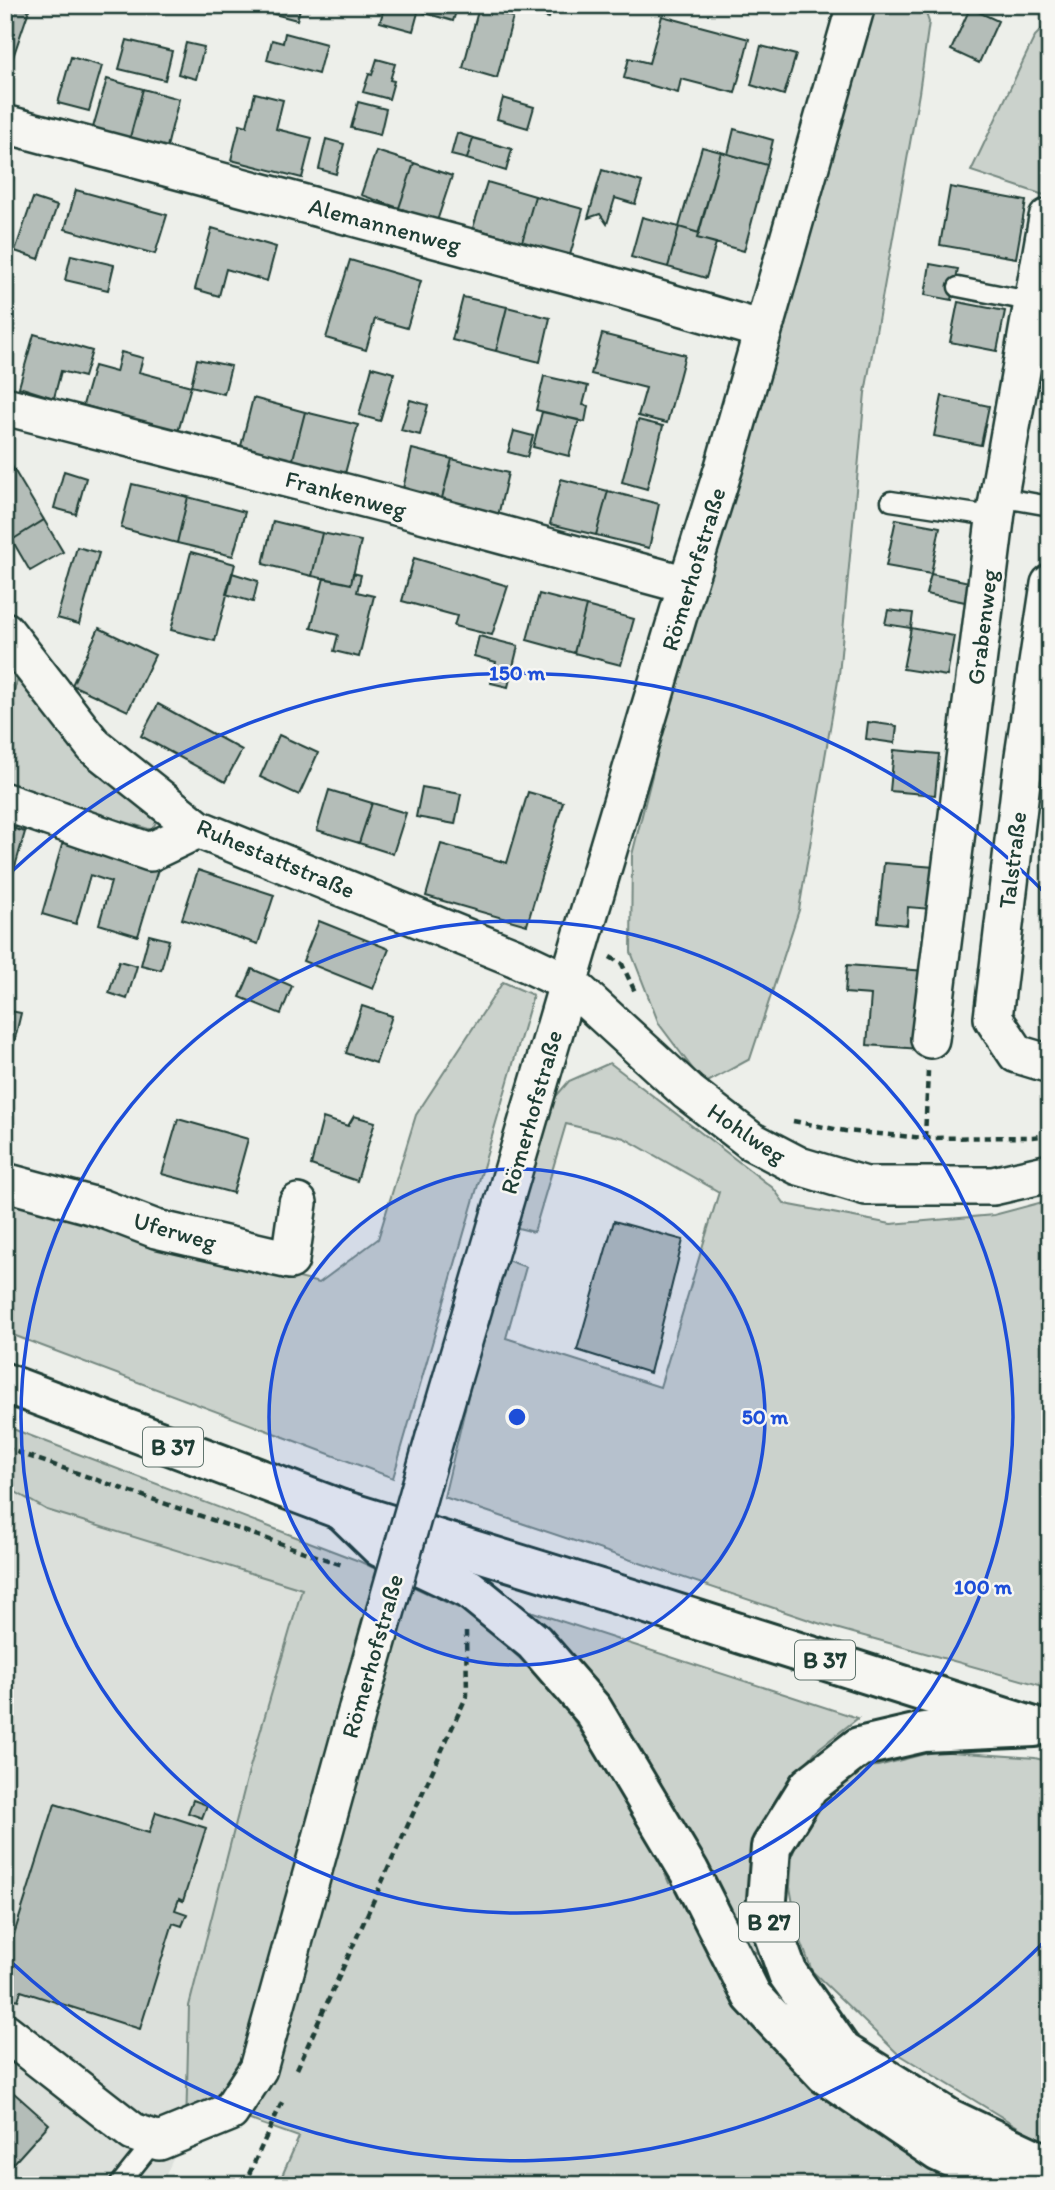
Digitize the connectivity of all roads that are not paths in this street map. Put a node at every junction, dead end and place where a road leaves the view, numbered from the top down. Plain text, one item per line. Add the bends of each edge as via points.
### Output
1 (852, 6) edge
2 (5, 124) edge
3 (1048, 218) edge
4 (958, 287) dead end
5 (1034, 302) junction
6 (764, 330) junction
7 (5, 405) edge
8 (891, 501) dead end
9 (998, 505) junction
10 (1050, 506) edge
11 (1050, 584) edge
12 (687, 585) junction
13 (5, 631) edge
14 (1037, 756) edge
15 (5, 802) edge
16 (198, 829) junction
17 (569, 983) junction
18 (930, 1039) road end
19 (1050, 1064) edge
20 (1050, 1173) edge
21 (5, 1182) edge
22 (298, 1203) dead end
23 (5, 1383) edge
24 (342, 1510) junction
25 (1042, 1729) edge
26 (5, 2032) edge
27 (144, 2136) junction
28 (1050, 2166) edge
29 (119, 2185) edge
30 (1011, 2185) edge

1 - 6 street, Römerhofstraße
2 - 6 street, Alemannenweg
3 - 5 street, Grabenweg
4 - 5 lane
5 - 9 street, Grabenweg
6 - 12 street, Römerhofstraße
7 - 12 street, Frankenweg
8 - 9 lane via 977,514
9 - 10 lane
9 - 18 street, Grabenweg
11 - 14 street, Talstraße
12 - 17 street, Römerhofstraße
13 - 16 street, Ruhestattstraße via 94,746
14 - 19 street, Talstraße via 993,1018 1017,1054
15 - 16 street via 150,852
16 - 17 street, Ruhestattstraße
17 - 20 street, Hohlweg via 688,1092 751,1141 799,1167 866,1186 993,1186
17 - 27 street, Römerhofstraße, bridge via 435,1437 258,2069 230,2112 159,2141
21 - 22 street, Uferweg via 101,1208 156,1229 290,1260
23 - 24 main road, B 37
24 - 25 main road, B 37
24 - 30 main road via 380,1547 469,1589 534,1642 584,1700 689,1871 752,1996 825,2074 939,2152
25 - 28 main road, B 27 via 924,1731 859,1747 809,1786 771,1847 766,1913 788,1975 842,2051 950,2119
26 - 27 street
27 - 29 lane

